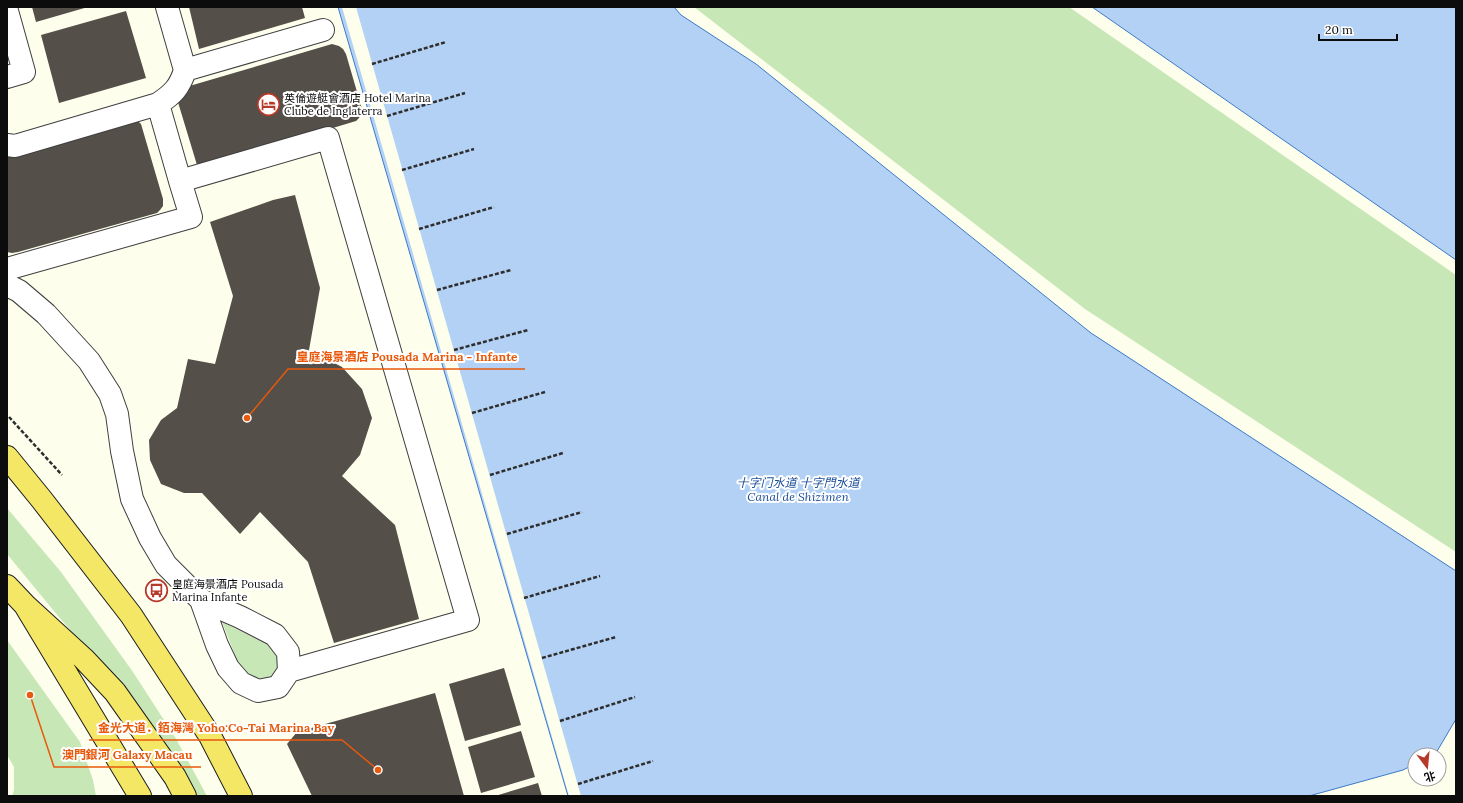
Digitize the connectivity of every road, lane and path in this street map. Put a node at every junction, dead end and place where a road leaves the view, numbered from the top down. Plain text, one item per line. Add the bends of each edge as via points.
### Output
1 (168, 7) edge
2 (7, 11) edge
3 (323, 30) dead end
4 (446, 42) dead end
5 (372, 64) dead end
6 (185, 70) junction
7 (7, 77) edge
8 (465, 93) dead end
9 (158, 104) junction
10 (387, 116) dead end
11 (7, 145) edge
12 (474, 149) dead end
13 (402, 170) dead end
14 (180, 181) junction
15 (494, 207) dead end
16 (419, 229) dead end
17 (7, 270) edge
18 (511, 270) dead end
19 (7, 285) edge
20 (437, 290) dead end
21 (528, 330) dead end
22 (454, 350) dead end
23 (546, 392) dead end
24 (472, 413) dead end
25 (9, 416) dead end
26 (563, 453) dead end
27 (7, 458) edge
28 (62, 475) dead end
29 (490, 475) dead end
30 (582, 512) dead end
31 (507, 534) dead end
32 (600, 576) dead end
33 (7, 586) edge
34 (524, 598) dead end
35 (201, 600) junction
36 (25, 605) junction
37 (616, 637) dead end
38 (542, 658) dead end
39 (289, 671) junction
40 (635, 697) dead end
41 (560, 721) dead end
42 (652, 761) dead end
43 (578, 784) dead end
44 (136, 792) edge
45 (185, 796) edge
46 (241, 796) edge

1 - 6 lane
2 - 7 lane via 24,72
3 - 6 lane
4 - 5 path
6 - 9 lane via 182,81 172,94
8 - 10 path
9 - 11 lane via 14,146
9 - 14 lane
12 - 13 path
14 - 17 lane via 191,217
14 - 39 lane via 328,138 468,620
15 - 16 path
18 - 20 path
19 - 35 lane via 19,291 46,314 89,360 110,394 132,499 166,565
21 - 22 path
23 - 24 path
25 - 28 path
26 - 29 path
27 - 46 main road via 131,615 210,736
30 - 31 path
32 - 34 path
33 - 36 main road
35 - 39 lane via 275,635 288,652
35 - 39 lane via 228,668 241,683 258,691 278,687
36 - 44 main road
36 - 45 main road via 84,659 115,692 175,777
37 - 38 path
40 - 41 path
42 - 43 path

